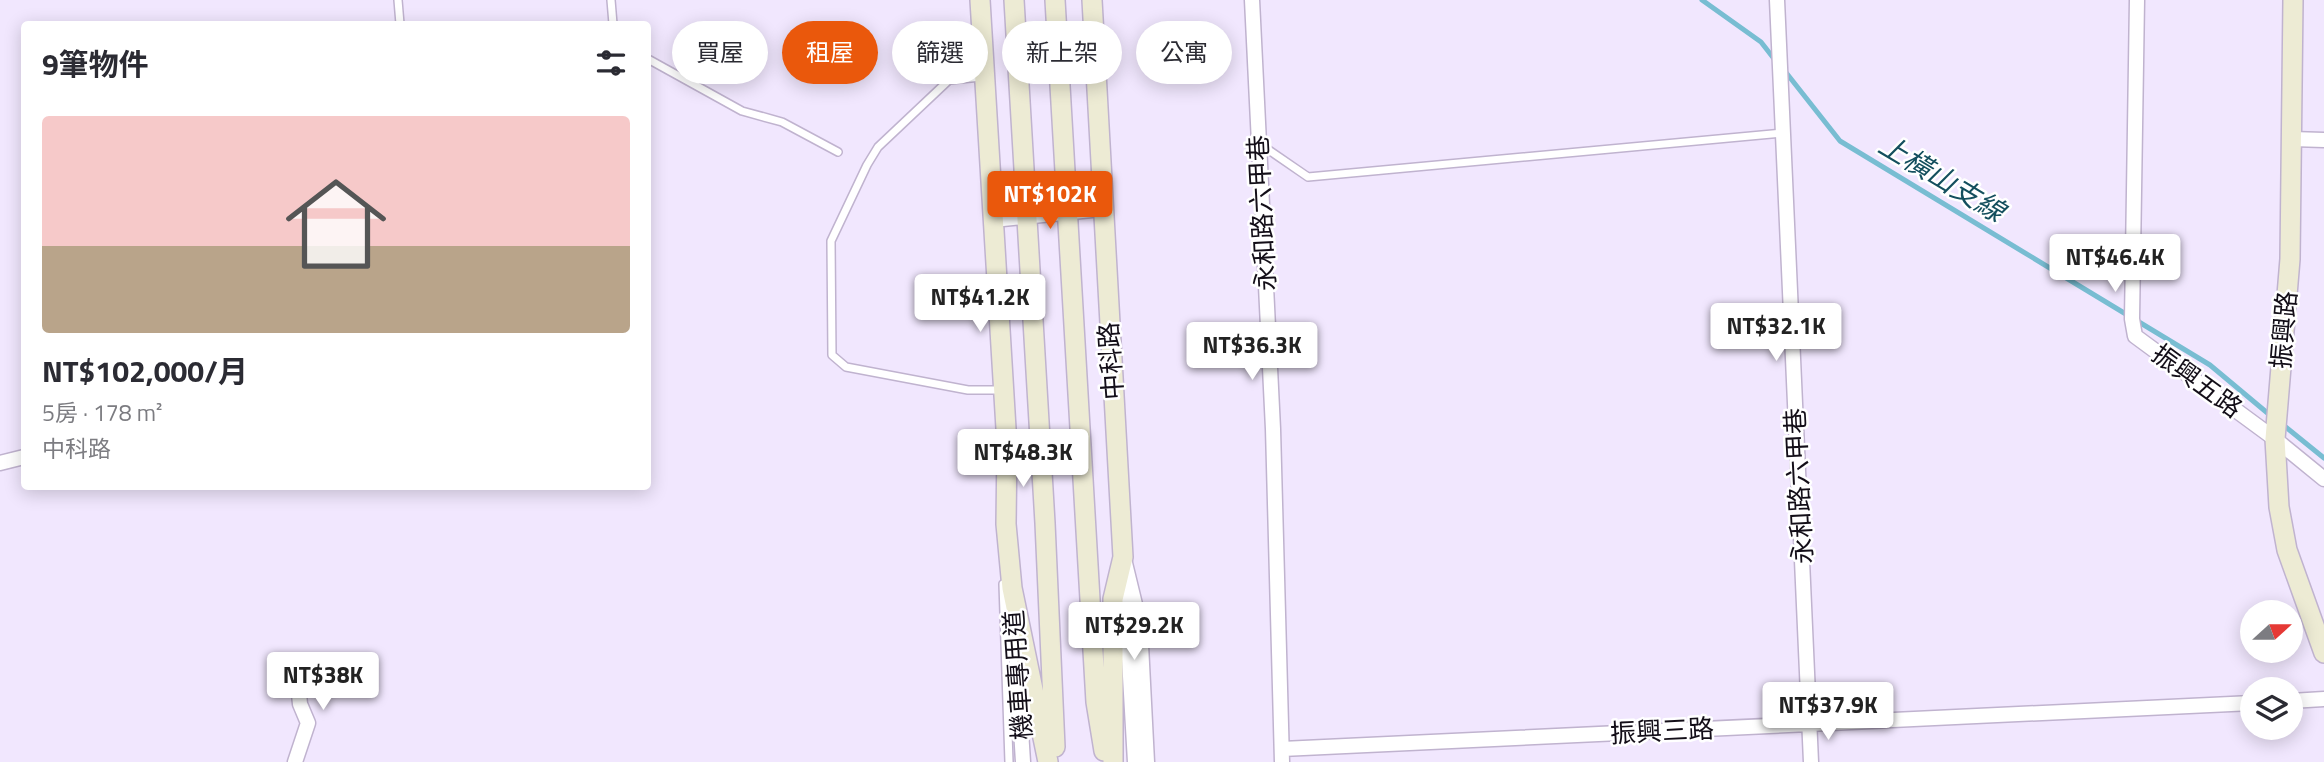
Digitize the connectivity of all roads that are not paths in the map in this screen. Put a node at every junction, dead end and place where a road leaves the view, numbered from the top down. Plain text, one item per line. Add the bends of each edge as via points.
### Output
1 (398, 0) edge
2 (611, 0) edge
3 (979, 0) edge
4 (1014, 0) edge
5 (1055, 0) edge
6 (1092, 0) edge
7 (1252, 0) edge
8 (1777, 0) edge
9 (2137, 0) edge
10 (2293, 0) edge
11 (401, 21) edge
12 (613, 21) edge
13 (981, 21) edge
14 (651, 60) edge
15 (944, 84) edge
16 (986, 84) edge
17 (1783, 133) junction
18 (2292, 139) junction
19 (2324, 140) edge
20 (1259, 143) junction
21 (838, 152) dead end
22 (1102, 209) junction
23 (1069, 213) junction
24 (1026, 215) junction
25 (993, 220) junction
26 (1004, 390) junction
27 (2275, 439) junction
28 (21, 458) edge
29 (0, 463) edge
30 (2324, 479) edge
31 (1006, 524) junction
32 (1123, 557) junction
33 (1012, 588) junction
34 (2324, 653) edge
35 (292, 663) dead end
36 (2324, 699) edge
37 (2303, 700) edge
38 (2240, 704) edge
39 (1810, 724) junction
40 (1282, 756) edge
41 (295, 762) edge
42 (1009, 762) edge
43 (1023, 762) edge
44 (1048, 762) edge
45 (1055, 762) edge
46 (1106, 762) edge
47 (1113, 762) edge
48 (1135, 762) edge
49 (1147, 762) edge
50 (1811, 762) edge

1 - 11 lane
2 - 12 lane
3 - 13 street
4 - 24 street
5 - 23 street, 中科路
6 - 22 street, 中科路
7 - 20 street, 永和路六甲巷
8 - 17 street, 永和路六甲巷
9 - 27 street, 振興五路 via 2135,336
10 - 18 street, 振興路
14 - 21 lane via 742,111 782,122
15 - 26 lane via 878,147 831,241 832,355 846,367 968,390
16 - 25 street
17 - 20 lane via 1308,177
17 - 39 street, 永和路六甲巷
18 - 19 street
18 - 27 street, 振興路 via 2290,259
20 - 40 street, 永和路六甲巷
22 - 23 street
22 - 32 street, 中科路
23 - 24 street
23 - 46 street, 中科路 via 1096,702
24 - 25 street
24 - 45 street
25 - 26 street
26 - 31 street
27 - 30 street, 振興五路
27 - 34 street, 振興路 via 2287,550
28 - 29 street
31 - 33 street
31 - 42 lane via 1003,590
32 - 47 street via 1113,598
32 - 48 street
32 - 49 street, 中科路 via 1140,625
33 - 43 street, 機車專用道
33 - 44 street
35 - 41 street via 309,723
36 - 37 street
38 - 39 street, 振興三路
39 - 40 street, 振興三路
39 - 50 street, 永和路六甲巷

